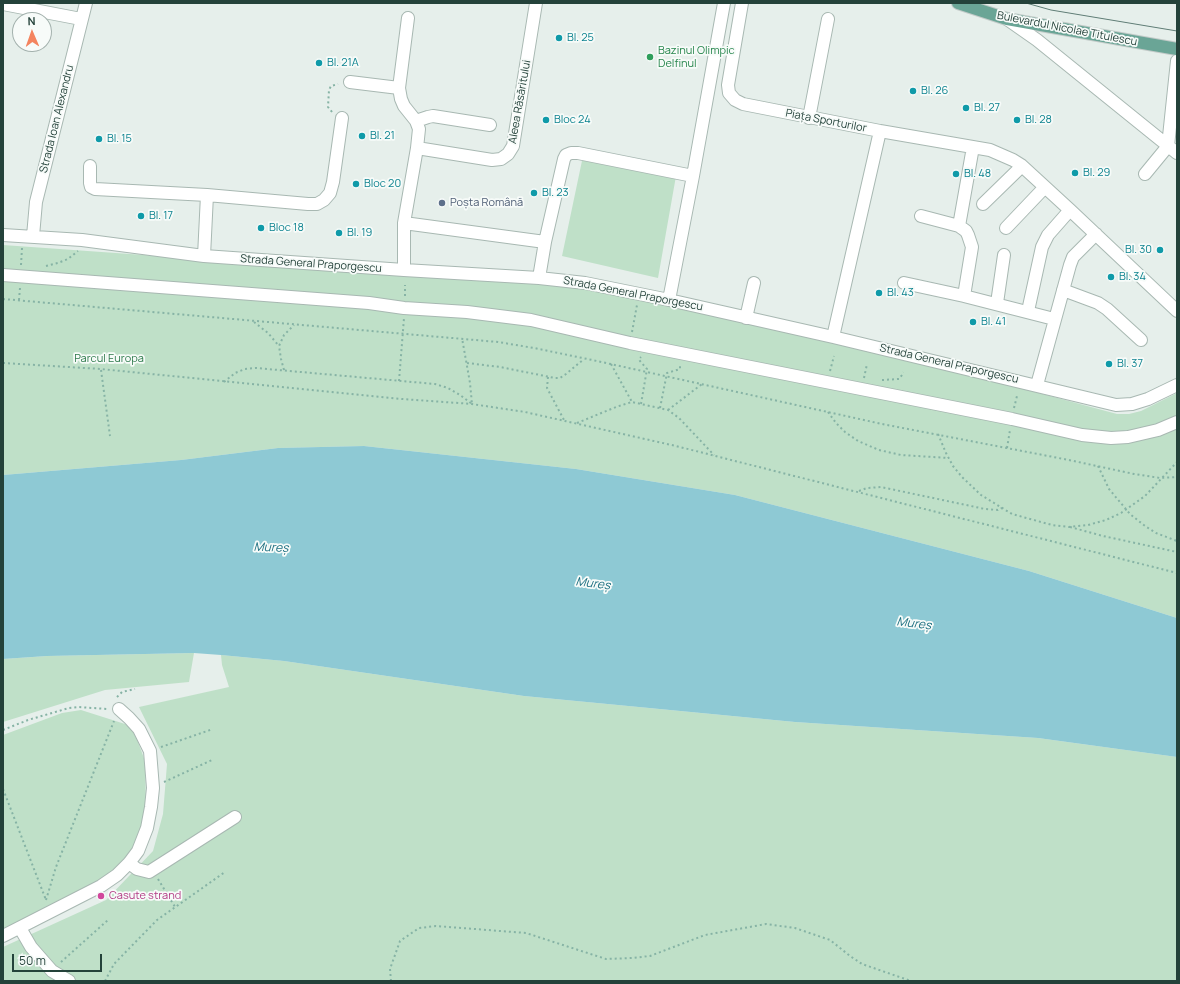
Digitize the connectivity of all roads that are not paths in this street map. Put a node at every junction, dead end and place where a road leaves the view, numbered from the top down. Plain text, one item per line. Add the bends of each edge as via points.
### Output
1 (86, 3) edge
2 (536, 3) edge
3 (724, 3) edge
4 (742, 3) edge
5 (958, 3) edge
6 (3, 4) edge
7 (23, 5) edge
8 (408, 18) dead end
9 (81, 19) junction
10 (828, 19) dead end
11 (1007, 19) junction
12 (1177, 49) edge
13 (1177, 60) edge
14 (350, 82) road end
15 (399, 88) junction
16 (342, 118) road end
17 (809, 118) junction
18 (416, 122) junction
19 (490, 125) dead end
20 (880, 131) junction
21 (973, 147) junction
22 (417, 148) junction
23 (1172, 150) edge
24 (90, 166) dead end
25 (1022, 166) junction
26 (1145, 174) dead end
27 (693, 176) junction
28 (1045, 187) junction
29 (207, 195) junction
30 (983, 204) dead end
31 (1070, 210) junction
32 (921, 216) dead end
33 (404, 223) junction
34 (959, 226) junction
35 (1006, 228) dead end
36 (1096, 234) junction
37 (3, 235) edge
38 (28, 236) junction
39 (545, 242) junction
40 (1004, 255) dead end
41 (204, 256) junction
42 (404, 270) junction
43 (3, 275) edge
44 (539, 278) junction
45 (754, 283) dead end
46 (904, 283) dead end
47 (1063, 290) junction
48 (964, 296) junction
49 (669, 300) junction
50 (997, 303) junction
51 (1177, 311) edge
52 (1028, 312) junction
53 (746, 318) junction
54 (1054, 318) junction
55 (833, 337) junction
56 (1141, 340) dead end
57 (1037, 385) junction
58 (1177, 385) edge
59 (1177, 422) edge
60 (118, 709) road end
61 (235, 816) dead end
62 (129, 864) junction
63 (20, 928) junction
64 (3, 936) edge
65 (69, 981) edge

1 - 9 street, Strada Ioan Alexandru
2 - 22 street, Aleea Răsăritului via 513,146 508,154 501,159 492,160
3 - 27 street
4 - 17 street, Piața Sporturilor via 728,85 729,93 743,104
5 - 11 main road, Bulevardul Nicolae Titulescu
6 - 7 street
7 - 9 street
8 - 15 street
9 - 38 street, Strada Ioan Alexandru
10 - 17 street
11 - 12 main road, Bulevardul Nicolae Titulescu
11 - 23 street via 1037,40
13 - 23 street
14 - 15 street
15 - 18 street via 404,106
16 - 29 street via 330,193 318,204
17 - 20 street, Piața Sporturilor
18 - 19 street via 433,116
18 - 22 street
20 - 21 street
20 - 55 street, Piața Sporturilor
21 - 25 street via 1002,155
21 - 34 street
22 - 33 street
23 - 26 street
24 - 29 street via 90,183 95,189
25 - 28 street
25 - 30 street
27 - 39 street via 578,153 566,155
27 - 49 street
28 - 31 street
28 - 35 street
29 - 41 street
31 - 36 street
31 - 52 street via 1048,235 1042,247
32 - 34 street
33 - 39 street
33 - 42 street
34 - 48 street via 966,231 972,247
36 - 47 street via 1073,257
36 - 51 street
37 - 38 street, Strada General Praporgescu
38 - 41 street, Strada General Praporgescu via 82,240
39 - 44 street
40 - 50 street
41 - 42 street, Strada General Praporgescu
42 - 44 street, Strada General Praporgescu
43 - 59 street via 467,312 531,320 630,343 1082,435 1112,438 1140,435
44 - 49 street, Strada General Praporgescu via 585,282
45 - 53 street
46 - 48 street
47 - 54 street
47 - 56 street via 1098,303
48 - 50 street
49 - 53 street, Strada General Praporgescu
50 - 52 street
52 - 54 street
53 - 55 street, Strada General Praporgescu
54 - 57 street
55 - 57 street, Strada General Praporgescu
57 - 58 street, Strada General Praporgescu via 1116,405 1148,399
60 - 62 street via 139,729 150,751 153,788 147,828 138,851
61 - 62 street via 149,872
62 - 63 street via 101,886
63 - 64 street
63 - 65 street via 52,971

